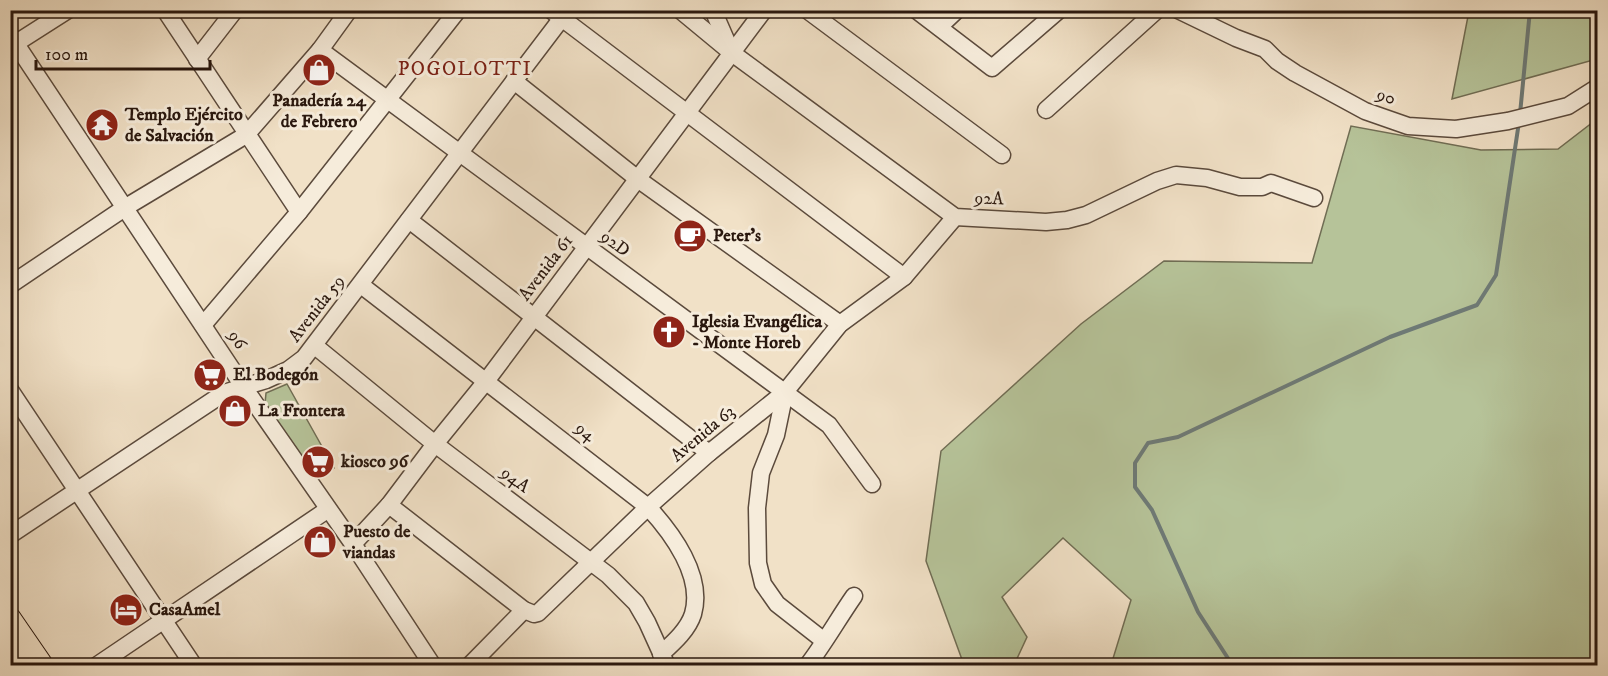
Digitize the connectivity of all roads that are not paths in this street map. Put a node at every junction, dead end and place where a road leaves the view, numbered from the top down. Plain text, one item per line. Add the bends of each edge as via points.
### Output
1 (68, 10) edge
2 (165, 10) edge
3 (235, 10) edge
4 (349, 10) edge
5 (458, 10) edge
6 (681, 10) edge
7 (713, 10) edge
8 (764, 10) edge
9 (807, 10) edge
10 (916, 10) edge
11 (957, 10) edge
12 (1059, 10) edge
13 (1157, 10) edge
14 (1178, 10) edge
15 (560, 13) edge
16 (939, 27) junction
17 (12, 42) edge
18 (321, 50) junction
19 (732, 52) junction
20 (197, 59) junction
21 (514, 81) junction
22 (1598, 87) edge
23 (389, 100) junction
24 (1046, 110) dead end
25 (688, 114) junction
26 (246, 135) junction
27 (460, 152) junction
28 (1002, 155) dead end
29 (639, 180) junction
30 (1314, 198) dead end
31 (126, 207) junction
32 (299, 212) junction
33 (955, 217) junction
34 (409, 220) junction
35 (586, 247) junction
36 (904, 277) junction
37 (10, 285) edge
38 (361, 285) junction
39 (534, 318) junction
40 (840, 324) junction
41 (203, 325) junction
42 (315, 346) junction
43 (487, 380) junction
44 (243, 386) junction
45 (10, 390) edge
46 (784, 392) junction
47 (435, 444) junction
48 (709, 453) junction
49 (872, 484) dead end
50 (77, 491) junction
51 (389, 505) junction
52 (648, 507) junction
53 (327, 510) junction
54 (10, 535) edge
55 (353, 544) junction
56 (591, 562) junction
57 (854, 596) dead end
58 (524, 610) junction
59 (10, 618) edge
60 (164, 620) junction
61 (823, 640) junction
62 (10, 650) edge
63 (664, 660) edge
64 (21, 666) edge
65 (43, 666) edge
66 (96, 666) edge
67 (194, 666) edge
68 (433, 666) edge
69 (468, 666) edge
70 (807, 666) edge

1 - 17 street
2 - 20 street
3 - 20 street
4 - 18 street
5 - 23 street
6 - 19 street, 92A
7 - 19 street
8 - 19 street, Avenida 61
9 - 28 street
10 - 16 street
11 - 16 street
12 - 16 street via 992,68
13 - 24 street
14 - 22 street, 90 via 1265,49 1295,73 1365,111 1408,126 1455,129 1508,121 1568,106
15 - 21 street, Avenida 59
15 - 25 street
17 - 31 street, 96
18 - 23 street, 92D
18 - 26 street
19 - 25 street, Avenida 61
19 - 33 street, 92A
20 - 26 street
21 - 27 street, Avenida 59
21 - 29 street
23 - 27 street, 92D
23 - 32 street
25 - 29 street, Avenida 61
25 - 36 street
26 - 31 street
26 - 32 street
27 - 34 street, Avenida 59
27 - 35 street, 92D
29 - 35 street, Avenida 61
29 - 40 street
30 - 33 street, 92A via 1270,183 1240,187 1176,175 1067,220
31 - 37 street
31 - 41 street, 96
32 - 41 street
33 - 36 street, Avenida 63
34 - 38 street, Avenida 59
34 - 39 street
35 - 39 street, Avenida 61
35 - 46 street, 92D
36 - 40 street, Avenida 63
38 - 42 street, Avenida 59
38 - 43 street, 94
39 - 43 street, Avenida 61
39 - 48 street
40 - 46 street, Avenida 63
41 - 44 street, 96
42 - 44 street, Avenida 59 via 288,370
42 - 47 street, 94A
43 - 47 street, Avenida 61
43 - 52 street, 94
44 - 50 street, Avenida 59 via 224,393
44 - 53 street, 96
45 - 50 street
46 - 48 street, Avenida 63
46 - 49 street, 92D via 829,425
46 - 61 street via 776,435 761,473 758,563 763,584 777,604
47 - 51 street, Avenida 61
47 - 56 street, 94A
48 - 52 street, Avenida 63
50 - 54 street, Avenida 59
50 - 60 street
51 - 55 street, Avenida 61
51 - 58 street
52 - 56 street, Avenida 63
52 - 63 street, 94 via 678,545 694,596 693,615
53 - 55 street, 96
53 - 60 street
55 - 68 street, 96
56 - 58 street, Avenida 63 via 538,613
56 - 63 street, 94A via 636,603
57 - 61 street
58 - 69 street, Avenida 63
59 - 65 main road
60 - 66 street
60 - 67 street
61 - 70 street
62 - 64 main road

